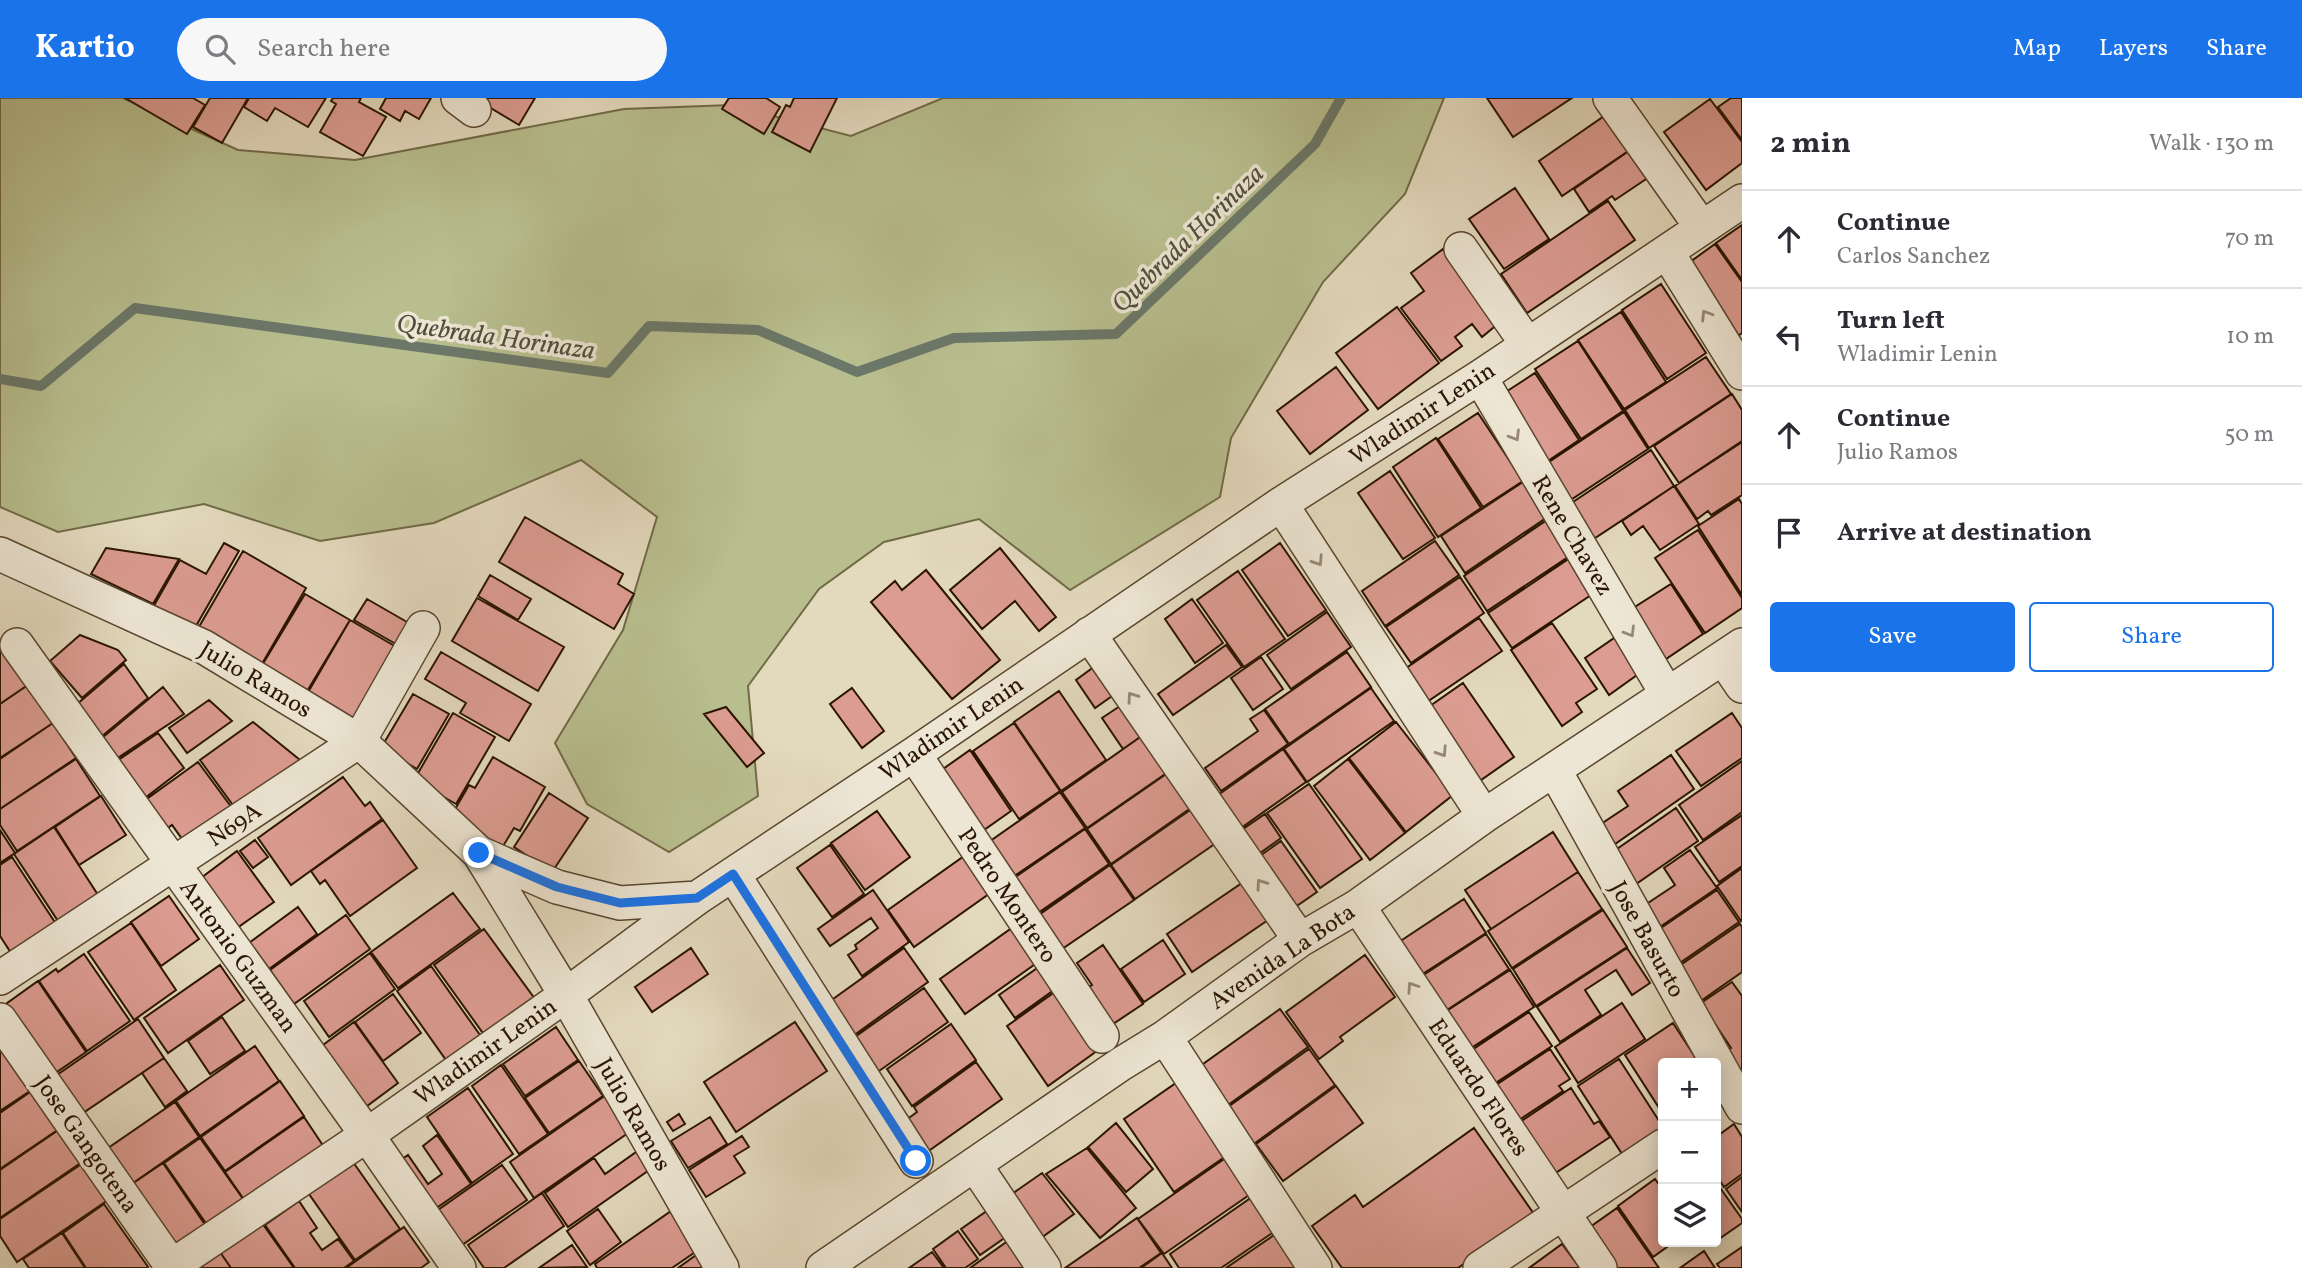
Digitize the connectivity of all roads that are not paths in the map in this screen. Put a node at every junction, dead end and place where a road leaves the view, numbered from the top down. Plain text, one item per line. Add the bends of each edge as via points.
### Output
1 (1610, 98) edge
2 (1742, 201) edge
3 (1702, 228) junction
4 (1461, 249) dead end
5 (1667, 252) junction
6 (1527, 344) junction
7 (1742, 373) edge
8 (1480, 377) junction
9 (1280, 504) junction
10 (0, 554) edge
11 (423, 628) dead end
12 (1089, 634) junction
13 (17, 645) dead end
14 (1733, 651) edge
15 (1742, 686) edge
16 (1667, 694) junction
17 (359, 741) junction
18 (914, 754) junction
19 (1555, 771) junction
20 (1484, 816) junction
21 (479, 853) junction
22 (173, 864) junction
23 (733, 874) junction
24 (697, 898) junction
25 (1358, 906) junction
26 (1300, 940) junction
27 (0, 978) edge
28 (566, 995) junction
29 (0, 1020) edge
30 (1102, 1036) dead end
31 (1165, 1037) junction
32 (1734, 1103) edge
33 (367, 1135) junction
34 (1658, 1149) edge
35 (916, 1161) dead end
36 (975, 1165) junction
37 (1563, 1212) junction
38 (171, 1267) edge
39 (459, 1268) edge
40 (722, 1268) edge
41 (822, 1268) edge
42 (1044, 1268) edge
43 (1315, 1268) edge
44 (1480, 1268) edge
45 (1600, 1268) edge

1 - 3 street
2 - 3 street, Wladimir Lenin
3 - 5 street, Wladimir Lenin
4 - 6 street
5 - 6 street, Wladimir Lenin
7 -> 5 street
6 - 8 street, Wladimir Lenin
8 - 9 street, Wladimir Lenin
8 -> 16 street, Rene Chavez
9 - 12 street, Wladimir Lenin
9 -> 20 street
10 - 17 street, Julio Ramos via 204,647
11 - 17 street, N69A
12 - 18 street, Wladimir Lenin
26 -> 12 street
13 - 22 street, Antonio Guzman
14 - 15 street
14 - 16 street, Avenida La Bota
16 - 19 street, Avenida La Bota
17 - 21 street, Julio Ramos
17 - 22 street, N69A
18 - 23 street, Wladimir Lenin
18 - 30 street, Pedro Montero
19 - 20 street, Avenida La Bota
19 - 32 street, Jose Basurto
20 - 25 street, Avenida La Bota
21 - 24 street, Julio Ramos via 557,887 620,903
21 - 28 street, Julio Ramos
22 - 27 street, N69A
22 - 33 street, Antonio Guzman
23 - 24 street, Wladimir Lenin
23 - 35 street
24 - 28 street, Wladimir Lenin
25 - 26 street, Avenida La Bota
37 -> 25 street, Eduardo Flores
26 - 31 street, Avenida La Bota
28 - 33 street, Wladimir Lenin
28 - 40 street, Julio Ramos
29 - 38 street, Jose Gangotena
31 - 36 street, Avenida La Bota
31 - 43 street
33 - 38 street, Wladimir Lenin
33 - 39 street, Antonio Guzman
34 - 37 street
36 - 41 street, Avenida La Bota
36 - 42 street
37 - 44 street
37 - 45 street, Eduardo Flores

